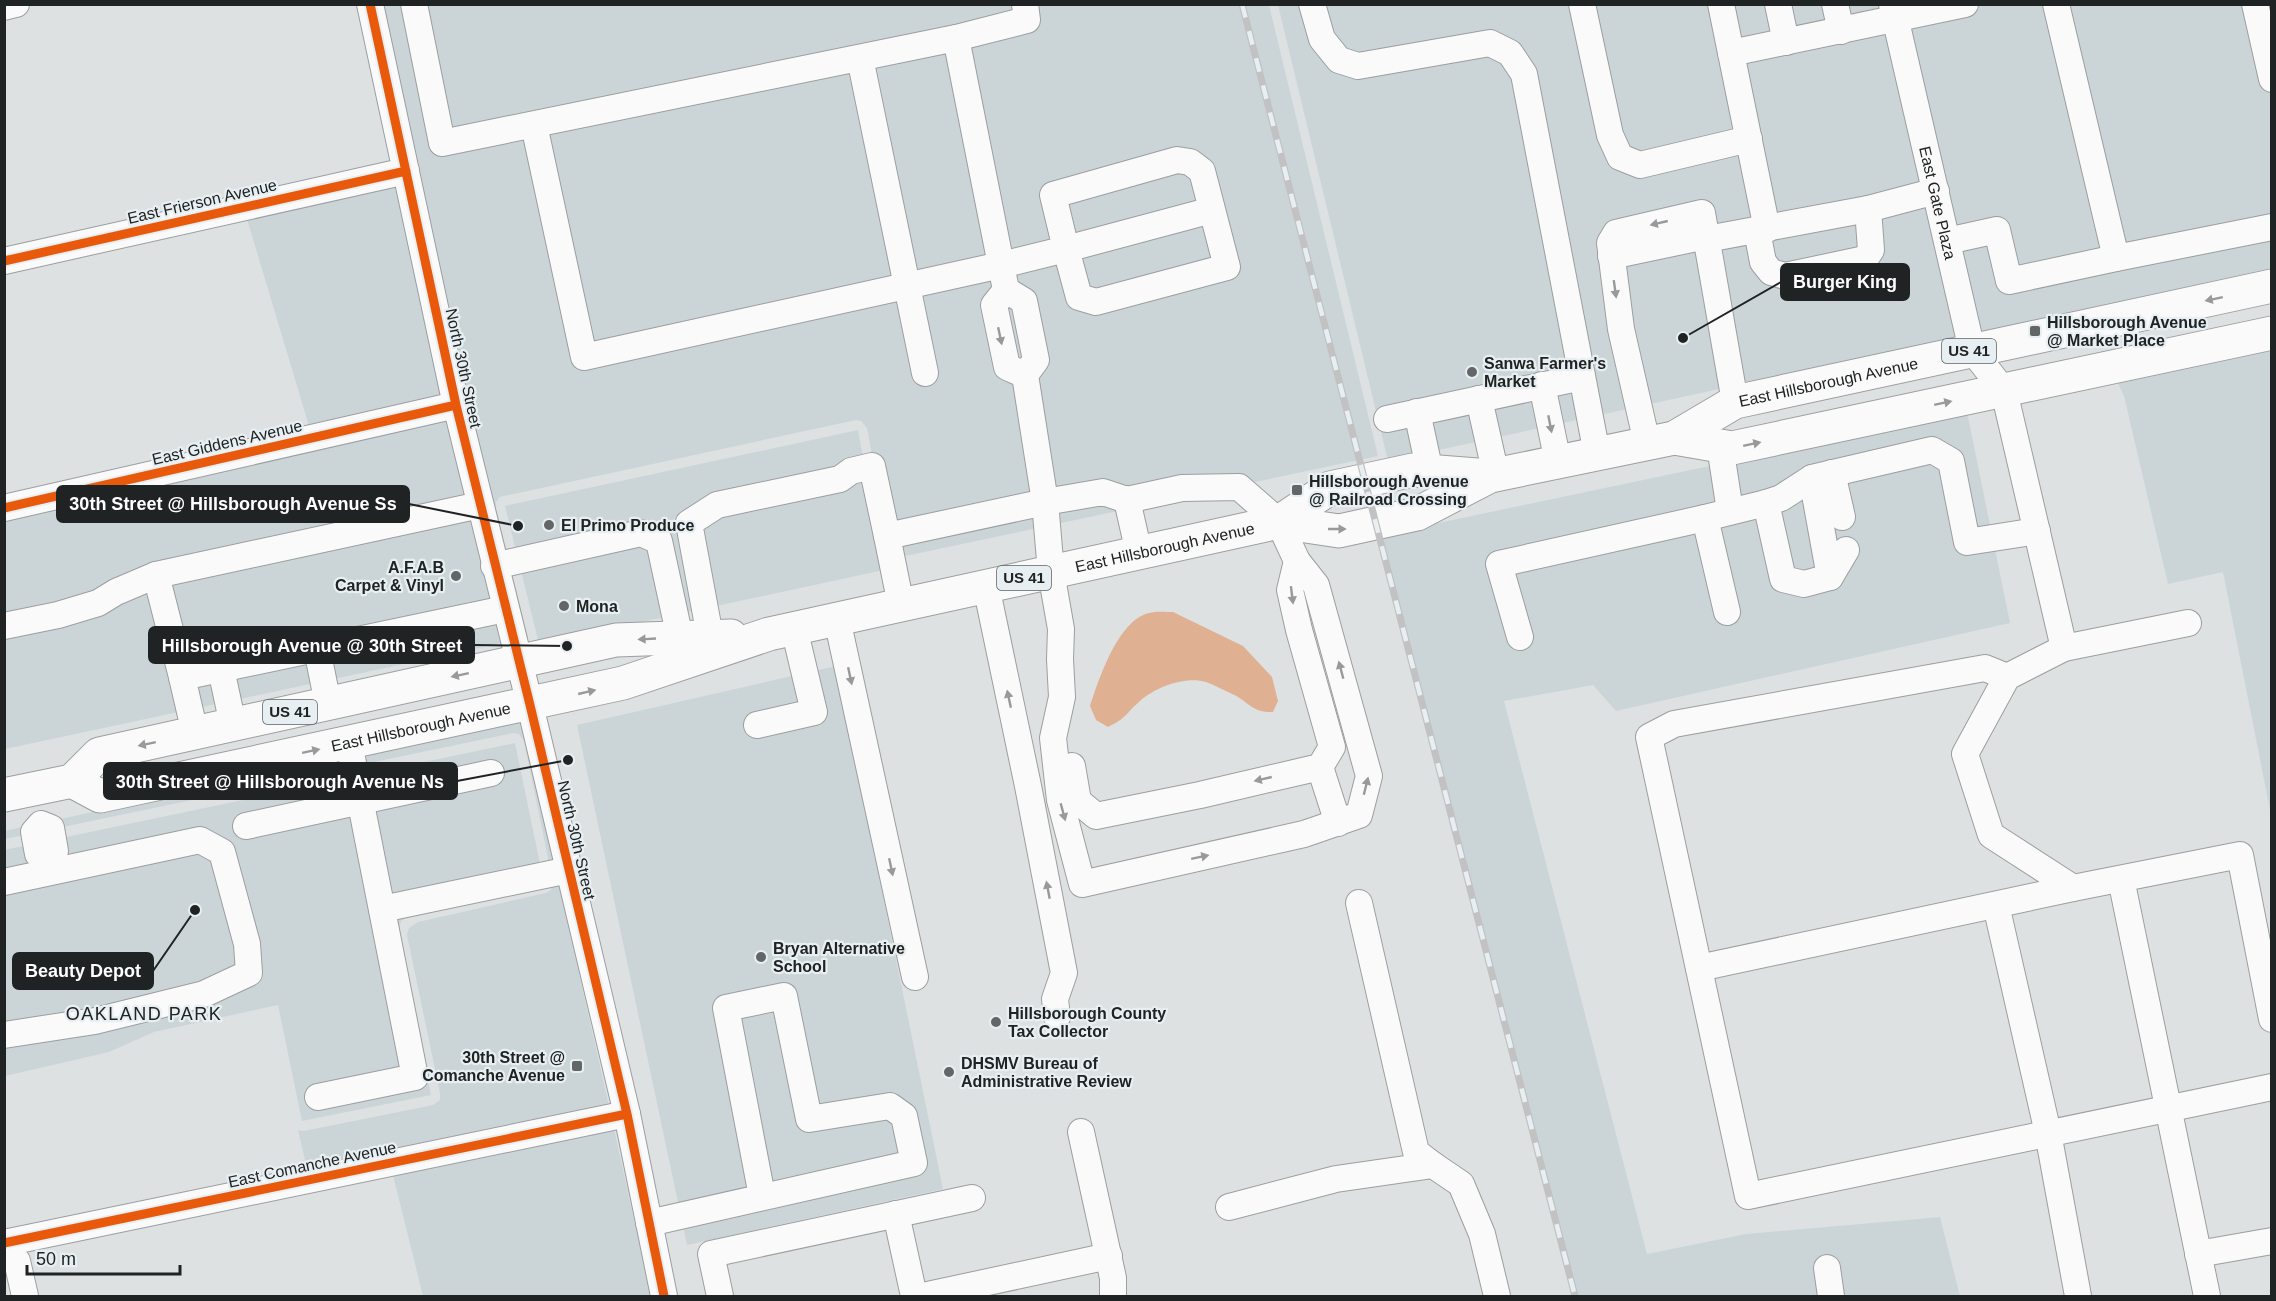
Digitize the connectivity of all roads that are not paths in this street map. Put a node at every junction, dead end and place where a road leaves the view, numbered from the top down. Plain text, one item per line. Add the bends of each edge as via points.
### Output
1 (16, 4) edge
2 (370, 4) edge
3 (414, 4) edge
4 (1025, 4) edge
5 (1312, 4) edge
6 (1582, 4) edge
7 (1721, 4) edge
8 (1778, 4) edge
9 (1835, 4) edge
10 (2056, 4) edge
11 (2256, 4) edge
12 (1951, 6) edge
13 (4, 7) edge
14 (1894, 12) edge
15 (1841, 31) junction
16 (956, 38) junction
17 (1786, 42) junction
18 (1731, 53) junction
19 (860, 58) junction
20 (2271, 79) edge
21 (534, 125) junction
22 (1749, 139) junction
23 (406, 171) junction
24 (1936, 191) junction
25 (1868, 209) junction
26 (1212, 210) junction
27 (2271, 227) edge
28 (1705, 229) junction
29 (1762, 230) junction
30 (1947, 241) junction
31 (1066, 249) junction
32 (2116, 258) junction
33 (4, 261) edge
34 (1004, 277) junction
35 (906, 285) junction
36 (2271, 286) edge
37 (2271, 333) edge
38 (1972, 350) junction
39 (925, 373) dead end
40 (1582, 377) junction
41 (1542, 385) junction
42 (2004, 391) junction
43 (1479, 399) junction
44 (1735, 402) junction
45 (456, 405) junction
46 (1417, 412) junction
47 (1387, 419) dead end
48 (1661, 441) junction
49 (1720, 446) junction
50 (1597, 454) junction
51 (1558, 462) junction
52 (1430, 472) junction
53 (1493, 476) junction
54 (1822, 476) junction
55 (1127, 500) junction
56 (1045, 502) junction
57 (1766, 503) junction
58 (480, 505) junction
59 (4, 508) edge
60 (1730, 511) junction
61 (1705, 518) junction
62 (1842, 518) dead end
63 (1279, 522) junction
64 (2037, 531) junction
65 (888, 536) junction
66 (1846, 550) dead end
67 (1139, 553) junction
68 (1297, 561) junction
69 (494, 566) junction
70 (1051, 572) junction
71 (156, 575) junction
72 (1830, 577) junction
73 (986, 586) junction
74 (901, 605) junction
75 (505, 609) junction
76 (1727, 612) dead end
77 (837, 619) junction
78 (2188, 623) dead end
79 (4, 626) edge
80 (1061, 629) junction
81 (781, 631) junction
82 (695, 637) junction
83 (1520, 637) dead end
84 (2064, 648) junction
85 (317, 649) junction
86 (518, 662) junction
87 (221, 669) junction
88 (182, 677) junction
89 (2007, 677) junction
90 (328, 704) junction
91 (530, 705) junction
92 (233, 725) junction
93 (757, 725) dead end
94 (195, 733) junction
95 (349, 743) junction
96 (1320, 767) junction
97 (491, 773) dead end
98 (72, 781) junction
99 (19, 792) edge
100 (360, 801) junction
101 (1338, 823) junction
102 (246, 826) dead end
103 (50, 865) junction
104 (569, 870) junction
105 (2121, 879) junction
106 (4, 882) edge
107 (2073, 888) junction
108 (1359, 903) dead end
109 (1996, 905) junction
110 (382, 909) junction
111 (1699, 968) junction
112 (915, 977) dead end
113 (1057, 1017) dead end
114 (2271, 1019) edge
115 (4, 1035) edge
116 (2271, 1087) edge
117 (318, 1097) dead end
118 (2168, 1108) junction
119 (627, 1114) junction
120 (1081, 1131) dead end
121 (2049, 1133) junction
122 (1433, 1166) junction
123 (762, 1196) junction
124 (972, 1198) dead end
125 (1229, 1207) dead end
126 (896, 1214) junction
127 (649, 1223) junction
128 (2271, 1241) edge
129 (4, 1243) edge
130 (4, 1252) edge
131 (2198, 1254) junction
132 (1109, 1256) junction
133 (1827, 1268) dead end
134 (25, 1296) edge
135 (664, 1296) edge
136 (720, 1296) edge
137 (914, 1296) edge
138 (923, 1296) edge
139 (1113, 1296) edge
140 (1497, 1296) edge
141 (1831, 1296) edge
142 (2078, 1296) edge
143 (2207, 1296) edge

1 - 13 street
2 - 23 street, North 30th Street
3 - 21 street via 442,143
4 - 16 street via 1027,20
5 - 40 street via 1322,39 1339,60 1358,66 1490,43 1510,53 1524,74
6 - 22 street via 1610,135 1620,157 1640,165
7 - 18 street
8 - 17 street
9 - 15 street
10 - 32 street
11 - 20 street
12 - 14 street
14 - 15 street
14 - 24 street, East Gate Plaza
15 - 17 street
16 - 19 street
16 - 34 street
17 - 18 street
18 - 22 street
19 - 21 street
19 - 35 street
21 - 35 street via 584,357
22 - 29 street
23 - 33 street, East Frierson Avenue
23 - 45 street, North 30th Street
24 - 25 street
24 - 30 street, East Gate Plaza
25 - 29 street
25 - 29 street via 1871,250 1865,259 1785,276 1771,272 1763,262
26 - 31 street
26 - 31 street via 1202,171 1191,162 1177,160 1053,195
26 - 31 street via 1227,267 1096,302 1079,297
27 - 32 street
28 - 29 street
28 - 44 street
28 -> 48 street via 1616,233 1610,243 1621,329
30 - 32 street via 1997,230 2009,281
30 - 38 street, East Gate Plaza
31 - 34 street
34 - 35 street
34 - 56 street via 1024,301 1036,360 1025,375
35 - 39 street
36 -> 38 main road, East Hillsborough Avenue / US 41
37 - 42 main road, East Hillsborough Avenue / US 41
38 - 42 street, East Gate Plaza
38 - 44 main road, East Hillsborough Avenue / US 41
40 - 41 street
40 - 50 street
41 - 43 street
41 -> 51 street
49 -> 42 main road, East Hillsborough Avenue / US 41 via 1732,448
42 - 64 street
43 - 46 street
43 - 53 street
44 - 48 main road, East Hillsborough Avenue / US 41
45 - 58 street, North 30th Street
45 - 59 street, East Giddens Avenue
46 - 47 street
46 - 52 street
48 - 49 main road, East Hillsborough Avenue / US 41
48 - 50 main road, East Hillsborough Avenue / US 41
49 - 60 street
50 - 51 main road, East Hillsborough Avenue / US 41
51 - 53 main road, East Hillsborough Avenue / US 41
52 - 53 main road, East Hillsborough Avenue / US 41
52 - 63 main road, East Hillsborough Avenue / US 41 via 1413,470 1330,488
63 -> 53 main road, East Hillsborough Avenue / US 41 via 1339,531 1417,514
54 - 57 street
54 - 62 street
54 - 64 street via 1932,450 1951,461 1967,542
54 - 72 street
55 - 56 street via 1103,492
55 - 63 street via 1182,488 1239,487
55 - 67 street
56 - 65 street
56 - 70 street
57 - 60 street
57 - 72 street via 1783,579 1804,584
58 - 69 street, North 30th Street
58 - 71 street
60 - 61 street
61 - 76 street
61 - 83 street via 1499,564
63 - 67 main road, East Hillsborough Avenue / US 41
63 - 68 street
64 - 84 street
65 - 74 street
65 - 82 street via 872,466 851,471 840,479 717,505 689,523
66 - 72 street
67 - 70 main road, East Hillsborough Avenue / US 41
68 -> 96 street via 1290,590 1332,747
101 -> 68 street via 1359,815 1369,776 1316,585
69 - 75 street, North 30th Street
69 - 82 street via 641,533 658,541
70 - 73 main road, East Hillsborough Avenue / US 41
70 - 80 street
71 - 79 street via 98,603
71 - 88 street
73 - 74 main road, East Hillsborough Avenue / US 41
113 -> 73 street via 1055,999 1064,973
74 - 77 main road, East Hillsborough Avenue / US 41
75 - 85 street
75 - 86 street, North 30th Street
77 - 81 main road, East Hillsborough Avenue / US 41
77 -> 112 street
78 - 84 street
96 -> 80 street via 1096,816 1078,801 1070,759 1079,693 1073,656
80 -> 101 street via 1062,697 1053,738 1060,800 1082,884
81 - 82 main road, East Hillsborough Avenue / US 41
91 -> 81 main road, East Hillsborough Avenue / US 41 via 623,683
81 - 93 street via 814,712
82 -> 86 main road, East Hillsborough Avenue / US 41 via 616,640
84 - 89 street
85 - 87 street
85 - 90 street
86 -> 90 main road, East Hillsborough Avenue / US 41
86 - 91 street, North 30th Street
87 - 88 street
87 - 92 street
88 - 94 street
89 - 107 street via 1965,754 1968,764 1991,835
89 - 111 street via 1985,668 1674,724 1649,737
90 - 92 main road, East Hillsborough Avenue / US 41
91 - 95 main road, East Hillsborough Avenue / US 41
91 - 104 street, North 30th Street
92 - 94 main road, East Hillsborough Avenue / US 41
94 -> 98 main road, East Hillsborough Avenue / US 41 via 99,754
98 -> 95 main road, East Hillsborough Avenue / US 41 via 100,796
95 - 100 street
96 - 101 street
97 - 100 street
98 - 99 main road
99 - 103 street via 41,824 51,828 55,851
100 - 102 street
100 - 110 street
103 - 106 street
103 - 115 street via 200,840 222,852 247,944 249,973 204,994 95,1022
104 - 110 street
104 - 119 street, North 30th Street
105 - 107 street
105 - 114 street via 2240,855
105 - 118 street
107 - 109 street
108 - 122 street via 1416,1152
109 - 111 street
109 - 121 street
110 - 117 street via 415,1077
111 - 121 street via 1748,1196
116 - 118 street
118 - 121 street
118 - 131 street
119 - 127 street, North 30th Street
119 - 129 street, East Comanche Avenue
120 - 132 street
121 - 142 street
122 - 125 street via 1336,1179
122 - 140 street via 1461,1184 1482,1234
123 - 123 street via 914,1163 904,1116 890,1106 809,1119 784,996 726,1008
123 - 127 street
124 - 126 street
126 - 136 street via 711,1254
126 - 137 street
127 - 135 street, North 30th Street
128 - 131 street
130 - 134 street via 17,1261
131 - 143 street
132 - 138 street
132 - 139 street
133 - 141 street

